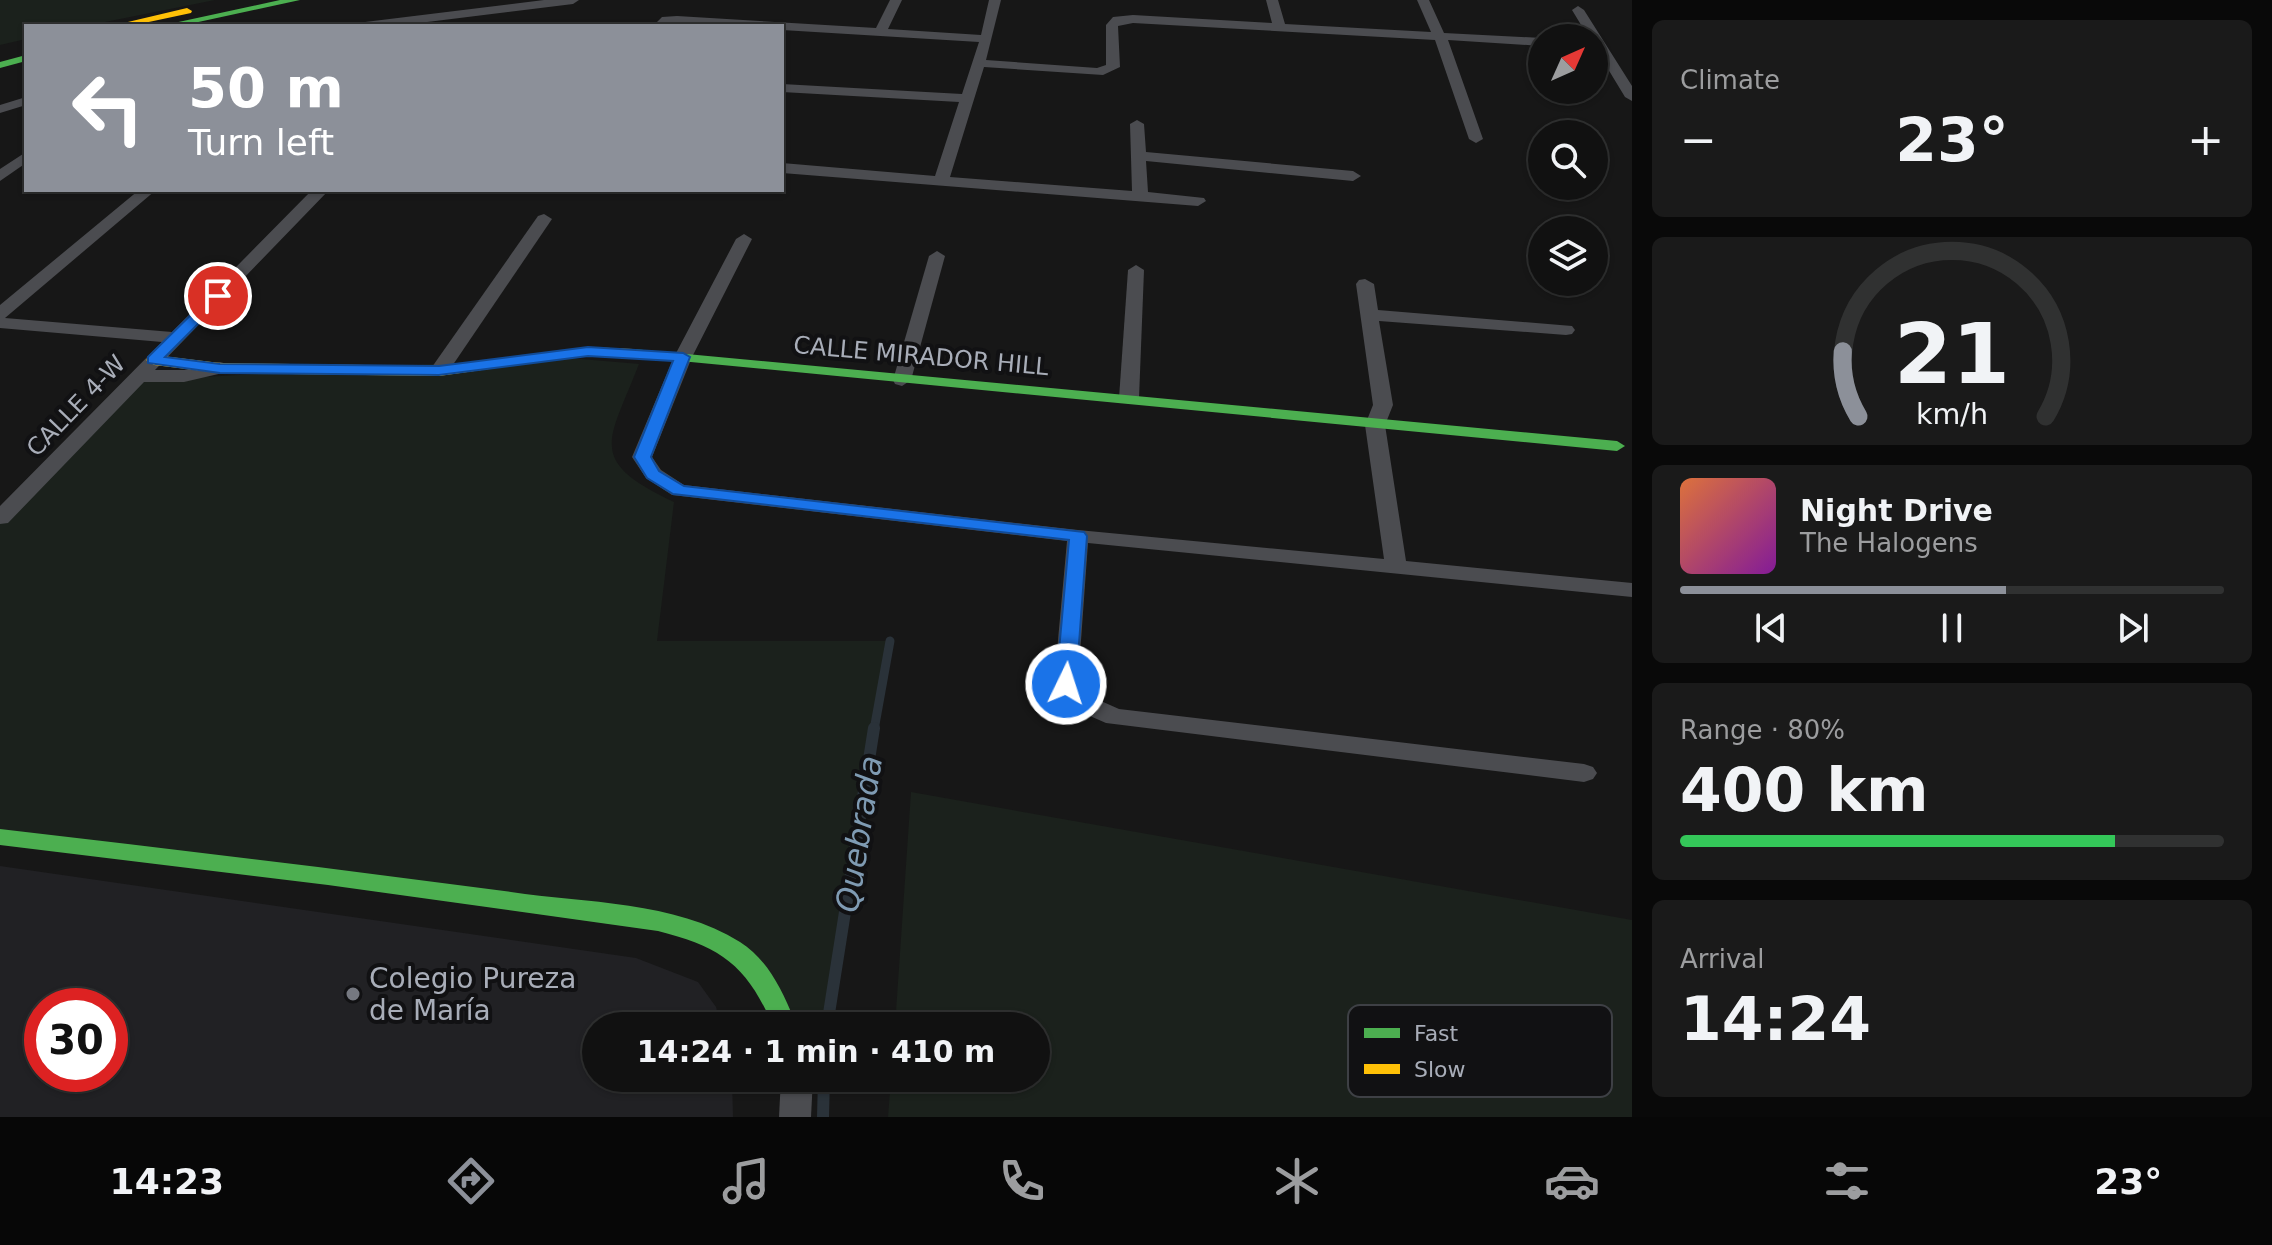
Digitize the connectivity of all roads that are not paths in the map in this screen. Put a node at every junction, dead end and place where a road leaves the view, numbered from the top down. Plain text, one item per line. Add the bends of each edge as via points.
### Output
1 (245, 0) edge
2 (295, 0) edge
3 (573, 0) edge
4 (896, 0) edge
5 (995, 0) edge
6 (1272, 0) edge
7 (1423, 0) edge
8 (506, 4) edge
9 (1578, 10) dead end
10 (126, 24) edge
11 (175, 24) edge
12 (378, 24) edge
13 (486, 24) edge
14 (661, 24) edge
15 (745, 24) edge
16 (1586, 24) edge
17 (784, 26) edge
18 (1280, 28) junction
19 (880, 32) junction
20 (1440, 37) junction
21 (986, 39) junction
22 (1528, 41) edge
23 (24, 47) edge
24 (0, 53) edge
25 (24, 59) edge
26 (1608, 59) edge
27 (978, 63) junction
28 (0, 65) edge
29 (1613, 66) junction
30 (1632, 67) edge
31 (784, 88) edge
32 (1632, 97) edge
33 (967, 98) junction
34 (24, 102) edge
35 (0, 109) edge
36 (1137, 124) dead end
37 (1476, 139) dead end
38 (1139, 156) junction
39 (24, 158) edge
40 (784, 168) edge
41 (0, 176) edge
42 (1353, 176) dead end
43 (941, 180) junction
44 (146, 192) edge
45 (319, 192) edge
46 (1140, 197) junction
47 (1198, 201) dead end
48 (544, 219) dead end
49 (744, 239) dead end
50 (937, 256) dead end
51 (1136, 270) dead end
52 (1365, 284) dead end
53 (0, 314) edge
54 (1370, 315) junction
55 (0, 323) edge
56 (1566, 330) dead end
57 (177, 338) junction
58 (683, 357) junction
59 (154, 360) junction
60 (220, 368) junction
61 (439, 371) junction
62 (138, 376) junction
63 (902, 380) junction
64 (1129, 398) junction
65 (1375, 425) junction
66 (1617, 446) dead end
67 (0, 518) edge
68 (1078, 536) junction
69 (1396, 569) junction
70 (1632, 590) edge
71 (1584, 773) dead end
72 (0, 837) edge
73 (778, 1012) edge
74 (796, 1092) edge
75 (795, 1117) edge

1 - 10 street
2 - 11 street
3 - 8 street
4 - 19 street
5 - 21 street
6 - 18 street
7 - 20 street
8 - 12 street
8 - 13 street
9 - 16 street
14 - 15 street
17 - 19 street
18 - 20 street
18 - 27 street via 1117,20 1112,25 1113,67 1107,70
19 - 21 street
20 - 22 street
20 - 37 street
21 - 27 street
23 - 24 street
25 - 28 street
26 - 29 street
27 - 33 street
29 - 30 street
29 - 32 street
31 - 33 street
33 - 43 street
34 - 35 street
36 - 38 street
38 - 42 street
38 - 46 street
39 - 41 street
40 - 43 street
43 - 46 street
44 - 53 street
45 - 57 street, CALLE 4-W
46 - 47 street
48 - 61 street
49 - 58 street
50 - 63 street
51 - 64 street
52 - 54 street
54 - 56 street
54 - 65 street via 1383,405
55 - 57 street
57 - 59 street, CALLE 4-W
58 - 61 street, CALLE MIRADOR HILL via 588,351
58 - 63 street, CALLE MIRADOR HILL
58 - 68 street via 642,457 653,474 679,491
59 - 60 street, CALLE MIRADOR HILL
59 - 62 street, CALLE 4-W
60 - 61 street, CALLE MIRADOR HILL
60 - 62 street, CALLE MIRADOR HILL via 184,376
62 - 67 street, CALLE 4-W
63 - 64 street, CALLE MIRADOR HILL
64 - 65 street, CALLE MIRADOR HILL
65 - 66 street, CALLE MIRADOR HILL
65 - 69 street
68 - 69 street
68 - 71 street via 1066,684 1083,703 1115,717
69 - 70 street
72 - 73 street via 640,920 715,939 754,966
74 - 75 street

